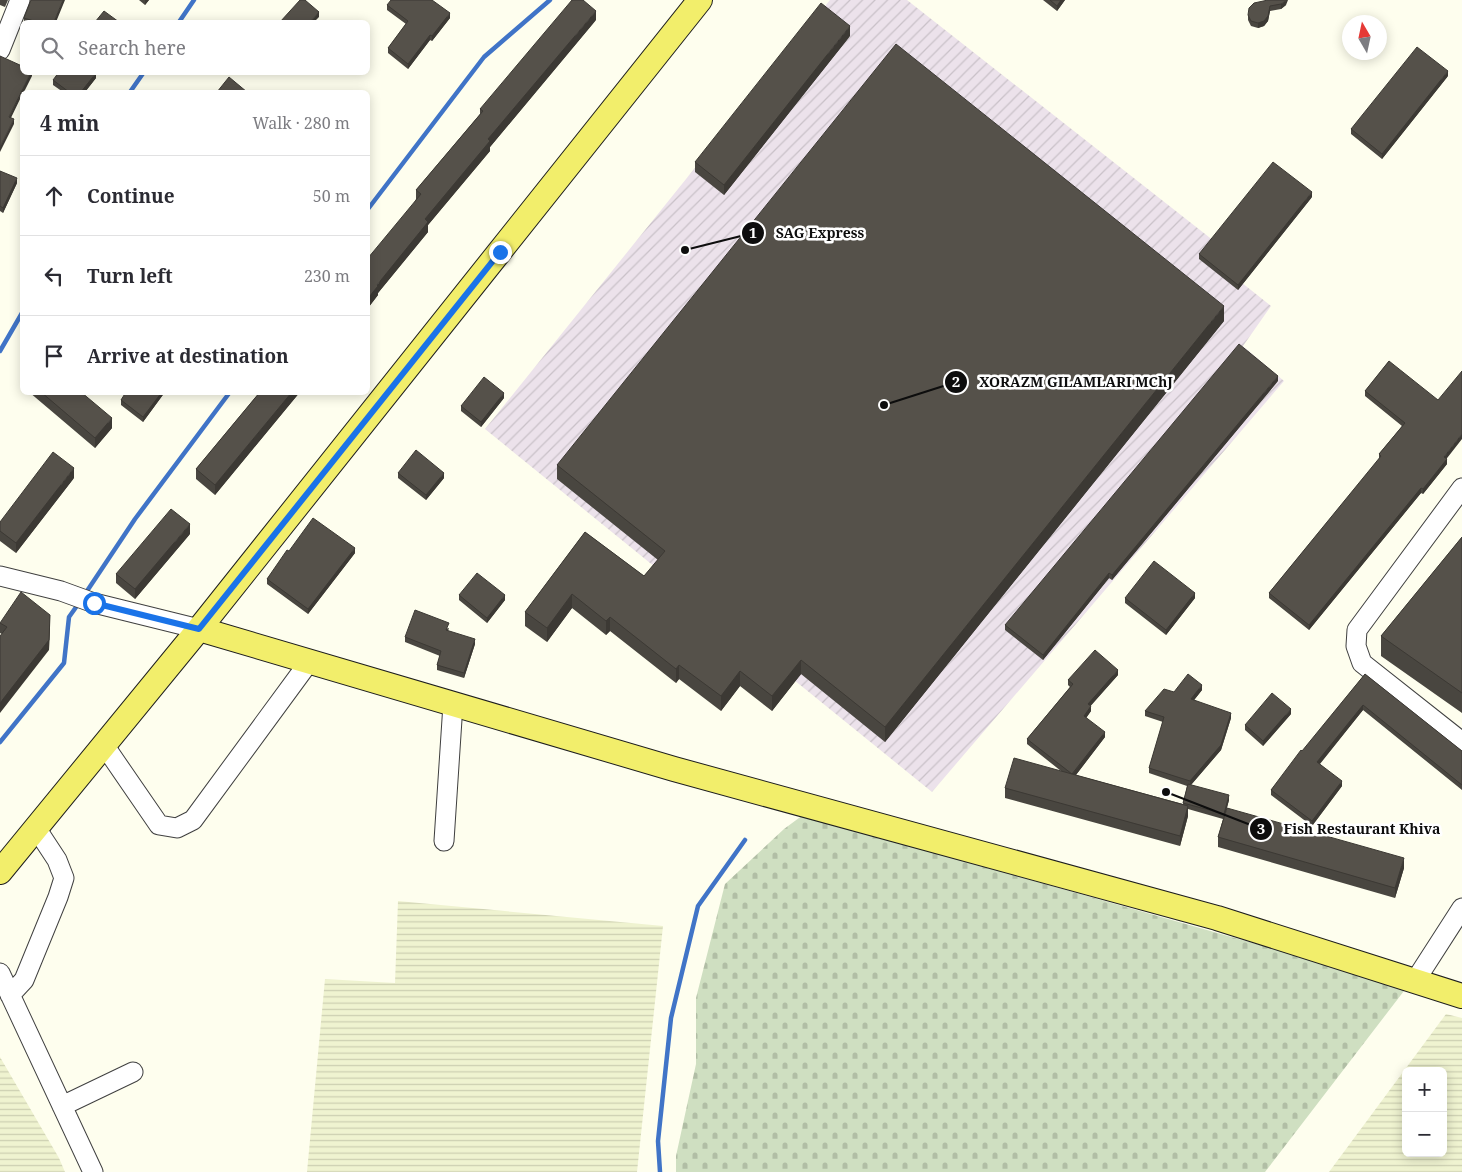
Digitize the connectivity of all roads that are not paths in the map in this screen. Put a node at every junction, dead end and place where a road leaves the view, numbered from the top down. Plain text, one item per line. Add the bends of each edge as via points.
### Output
1 (20, 0) edge
2 (700, 0) edge
3 (2, 41) edge
4 (1462, 488) edge
5 (0, 576) edge
6 (199, 629) junction
7 (309, 662) junction
8 (453, 704) junction
9 (1462, 742) edge
10 (104, 745) junction
11 (36, 828) junction
12 (444, 841) dead end
13 (0, 872) edge
14 (1462, 908) edge
15 (0, 973) edge
16 (1415, 981) junction
17 (10, 995) junction
18 (1462, 996) edge
19 (133, 1072) dead end
20 (62, 1106) junction
21 (93, 1172) edge

1 - 3 street
2 - 6 main road
4 - 9 street via 1357,630 1356,646 1362,662
5 - 6 street
6 - 7 main road
6 - 10 main road
7 - 8 main road
7 - 10 street via 193,820 177,828 159,824
8 - 12 street
8 - 16 main road via 674,769 1217,918
10 - 11 main road
11 - 13 main road
11 - 17 street via 57,860 64,878 24,980
14 - 16 street
15 - 17 street
16 - 18 main road
17 - 20 street
19 - 20 street
20 - 21 street

